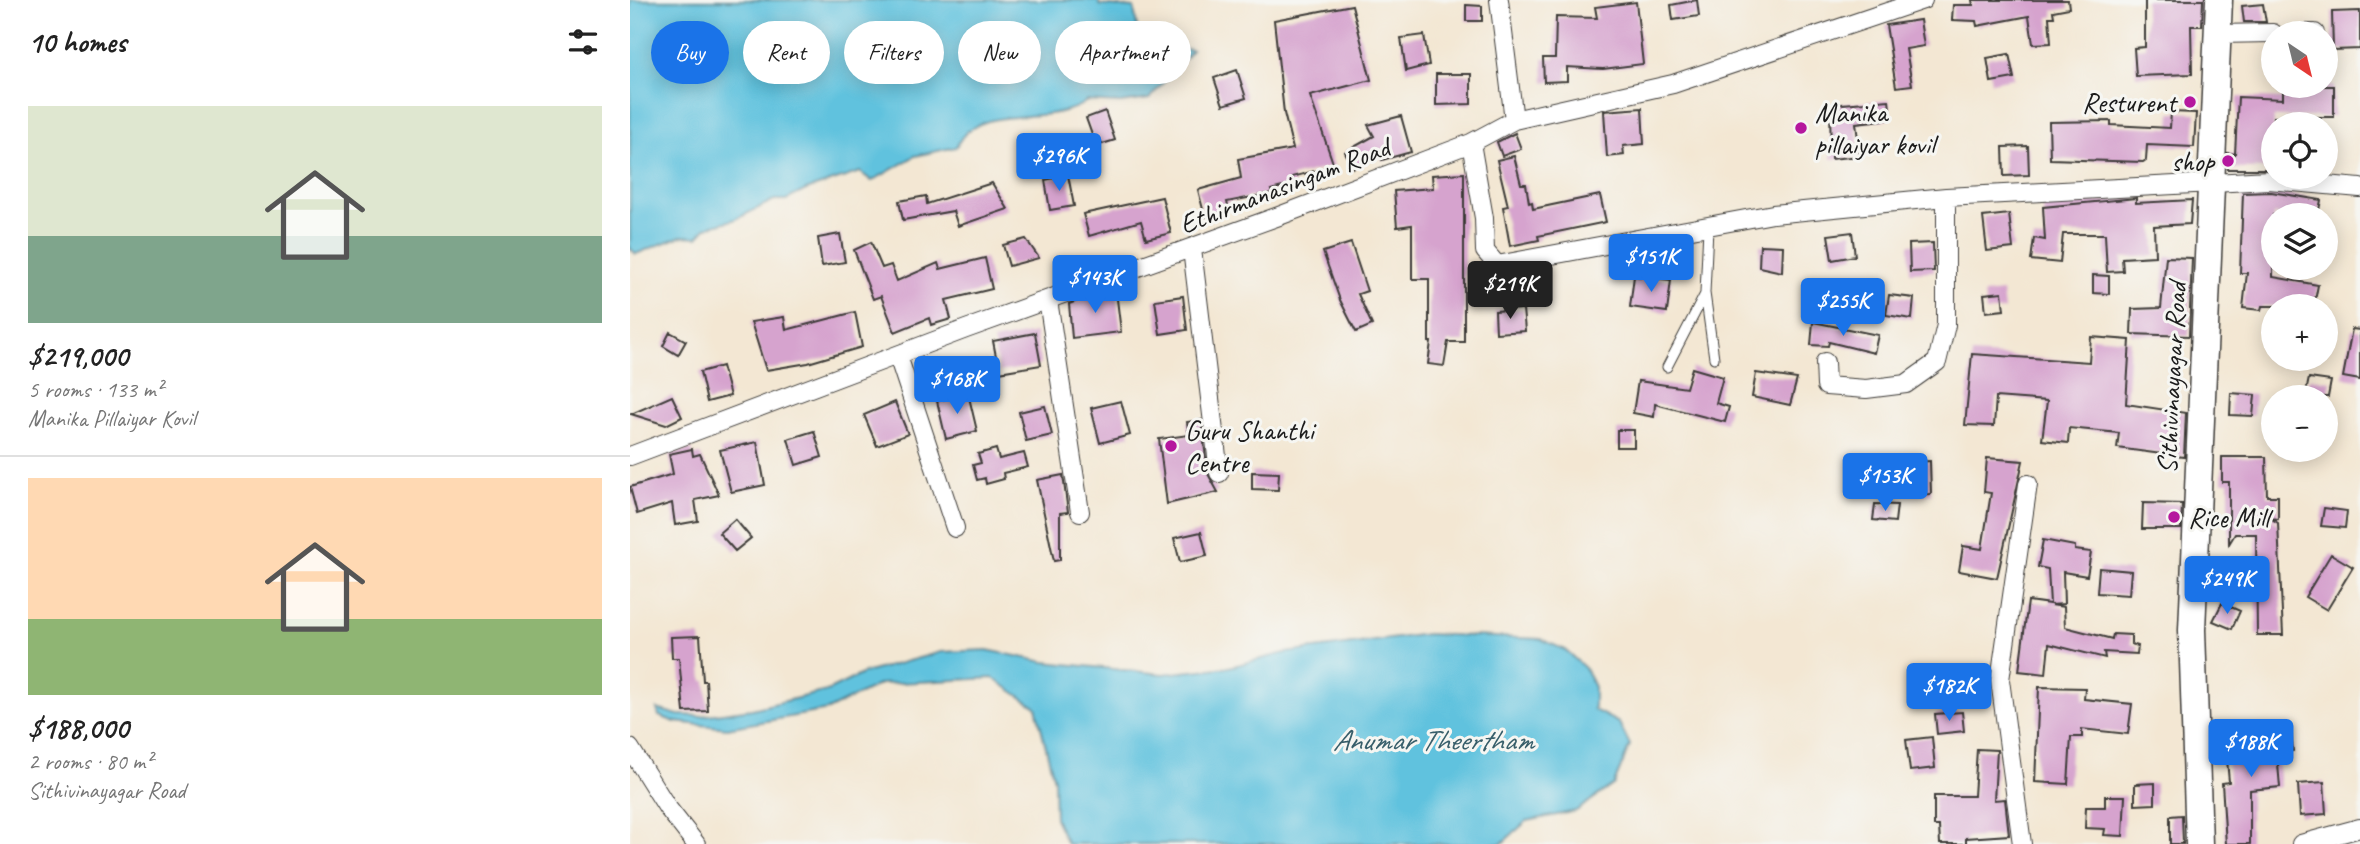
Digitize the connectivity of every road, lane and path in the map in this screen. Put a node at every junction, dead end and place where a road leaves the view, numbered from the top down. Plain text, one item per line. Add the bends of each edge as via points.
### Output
1 (1499, 0) edge
2 (1923, 0) edge
3 (2219, 0) edge
4 (2261, 33) edge
5 (2217, 34) junction
6 (1514, 120) junction
7 (1471, 143) junction
8 (2209, 185) junction
9 (2360, 188) edge
10 (1946, 197) junction
11 (1708, 228) junction
12 (1192, 248) junction
13 (1706, 293) junction
14 (1048, 300) junction
15 (898, 356) junction
16 (1714, 358) dead end
17 (1825, 362) dead end
18 (1667, 367) dead end
19 (630, 456) edge
20 (1219, 473) dead end
21 (2028, 484) dead end
22 (1080, 512) dead end
23 (955, 528) dead end
24 (630, 748) edge
25 (2360, 828) edge
26 (696, 844) edge
27 (2022, 844) edge
28 (2199, 844) edge
29 (2301, 844) edge

1 - 6 street
2 - 6 street, Ethirmanasingam Road via 1673,84
3 - 5 street, Sithivinayagar Road
4 - 5 street
5 - 8 street, Sithivinayagar Road
6 - 7 street, Ethirmanasingam Road
7 - 11 street via 1485,251 1497,265
7 - 12 street, Ethirmanasingam Road
8 - 9 street via 2269,180
8 - 10 street
8 - 28 street, Sithivinayagar Road via 2192,629
10 - 11 street via 1773,214
10 - 17 street via 1946,325 1937,362 1906,384 1866,389 1826,386
11 - 13 lane
12 - 14 street, Ethirmanasingam Road
12 - 20 street
13 - 16 lane
13 - 18 lane
14 - 15 street, Ethirmanasingam Road
14 - 22 street
15 - 19 street, Ethirmanasingam Road
15 - 23 street
21 - 27 street via 2000,680
24 - 26 street
25 - 29 street

